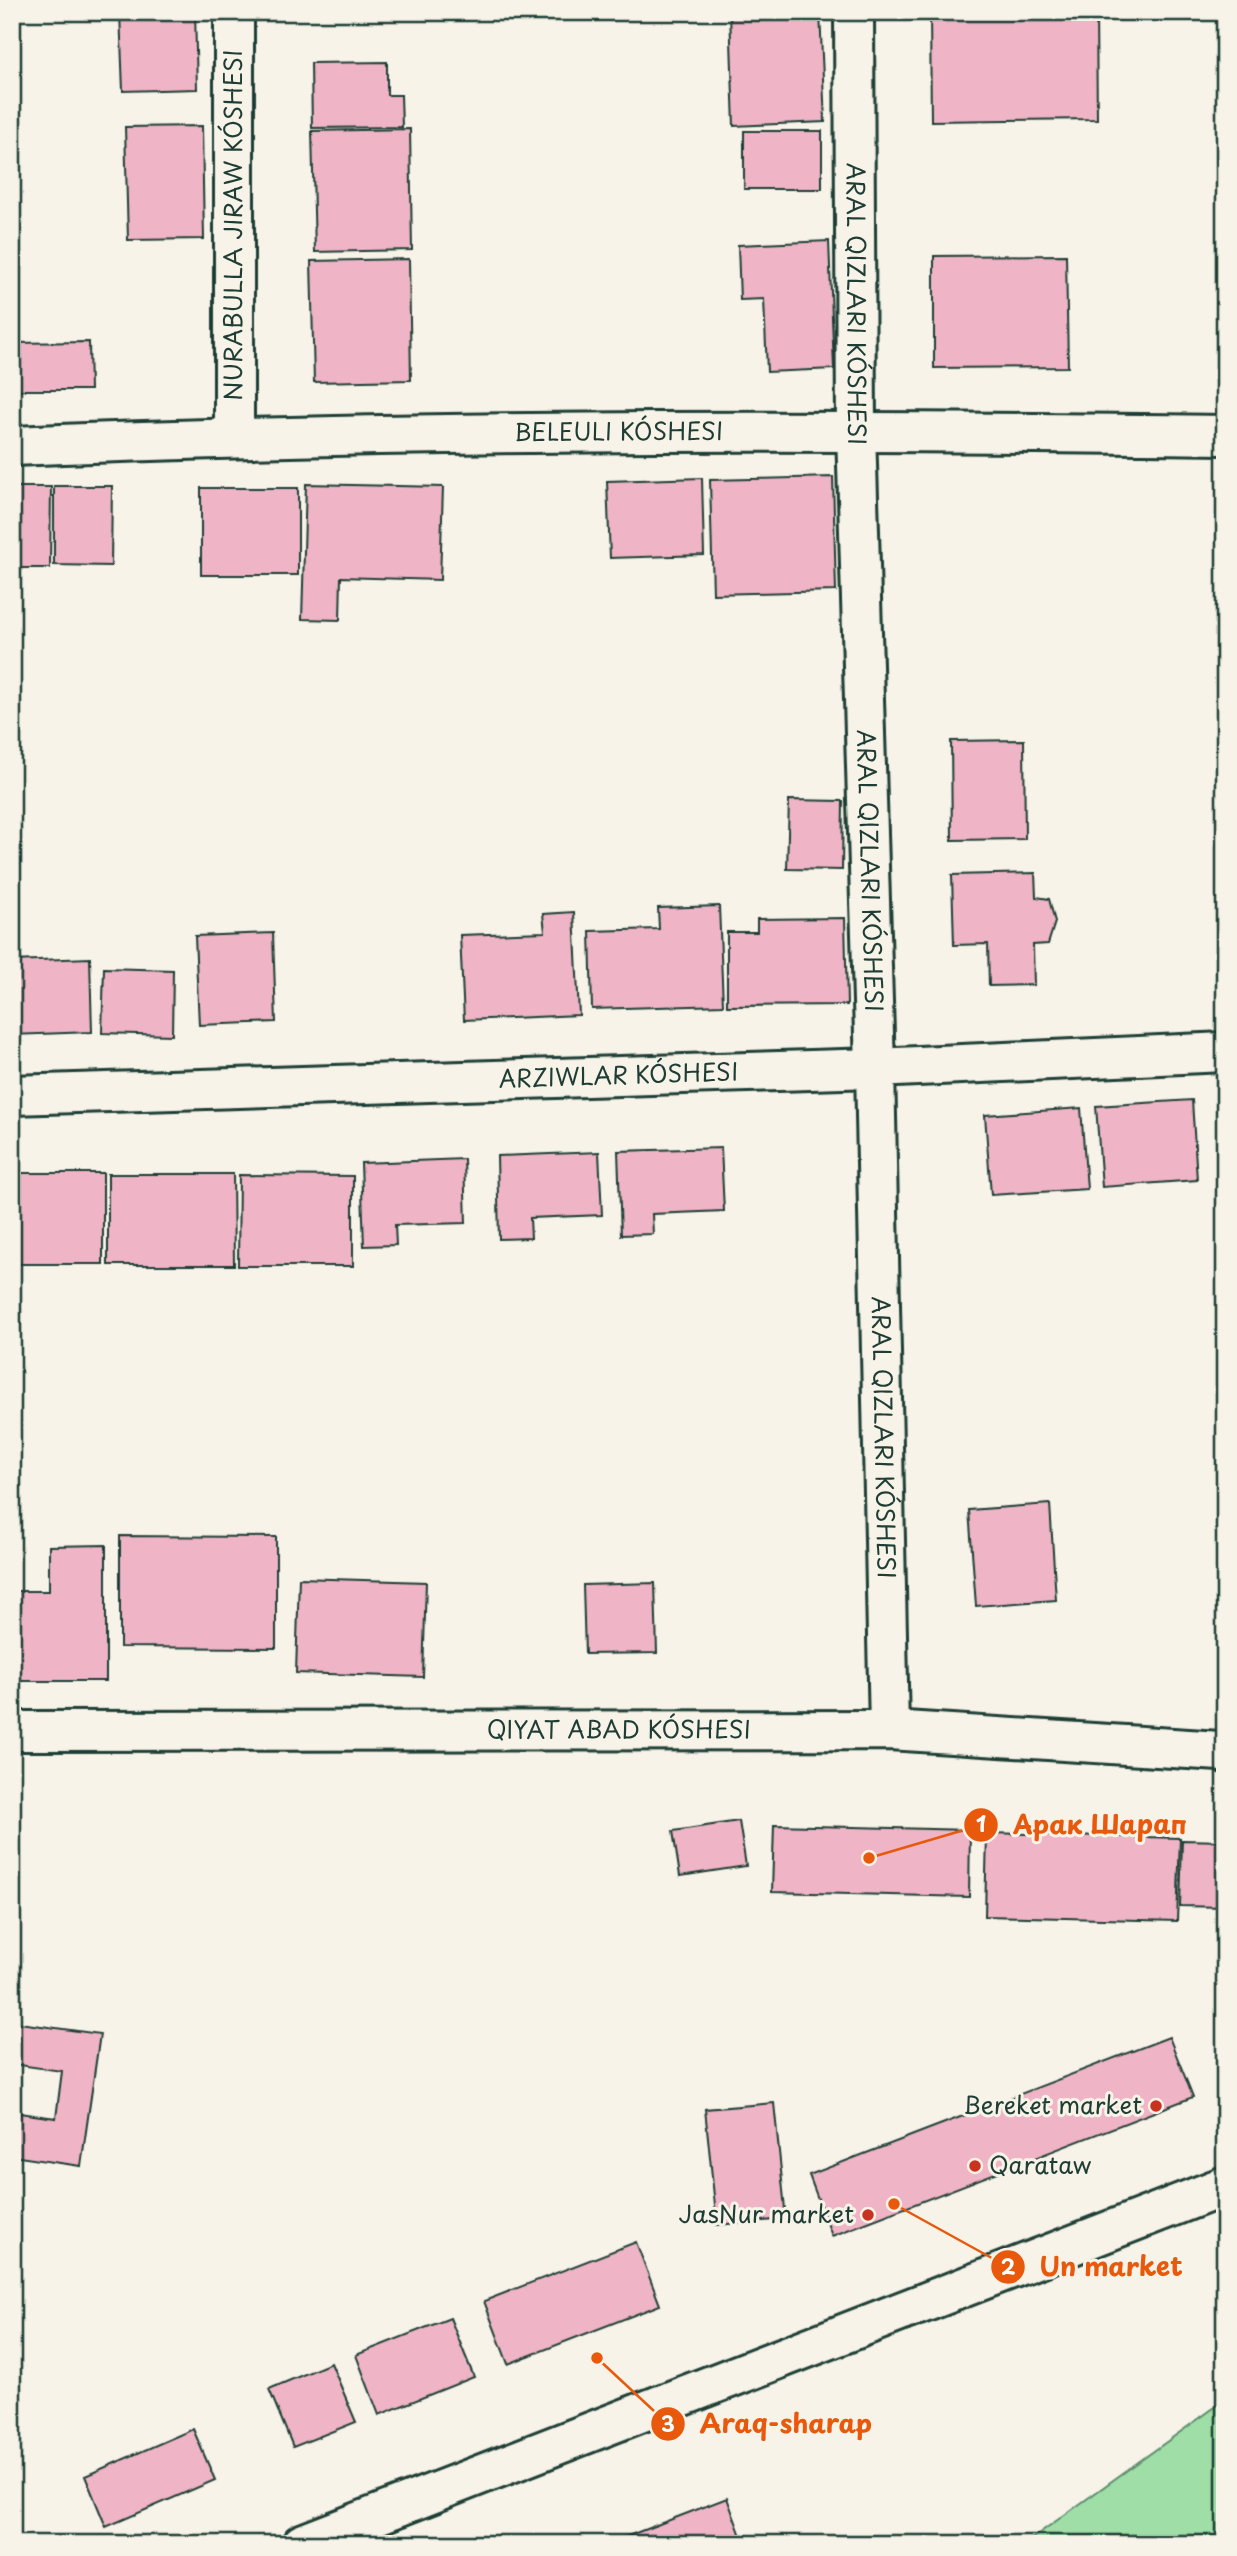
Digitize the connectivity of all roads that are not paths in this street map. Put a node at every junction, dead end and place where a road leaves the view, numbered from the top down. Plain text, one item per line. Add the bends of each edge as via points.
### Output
1 (234, 12) edge
2 (854, 12) edge
3 (856, 430) junction
4 (1225, 435) edge
5 (234, 437) junction
6 (12, 446) edge
7 (1225, 1052) edge
8 (875, 1068) junction
9 (12, 1095) edge
10 (889, 1730) junction
11 (12, 1731) edge
12 (1225, 1754) edge
13 (1225, 2186) edge
14 (302, 2544) edge

1 - 5 street
2 - 3 street
3 - 4 street, BELEULI KÓSHESI
3 - 5 street, BELEULI KÓSHESI
3 - 8 street
5 - 6 street, BELEULI KÓSHESI
7 - 8 street
8 - 9 street
8 - 10 street
10 - 11 street, QIYAT ABAD KÓSHESI
10 - 12 street, QIYAT ABAD KÓSHESI
13 - 14 street

